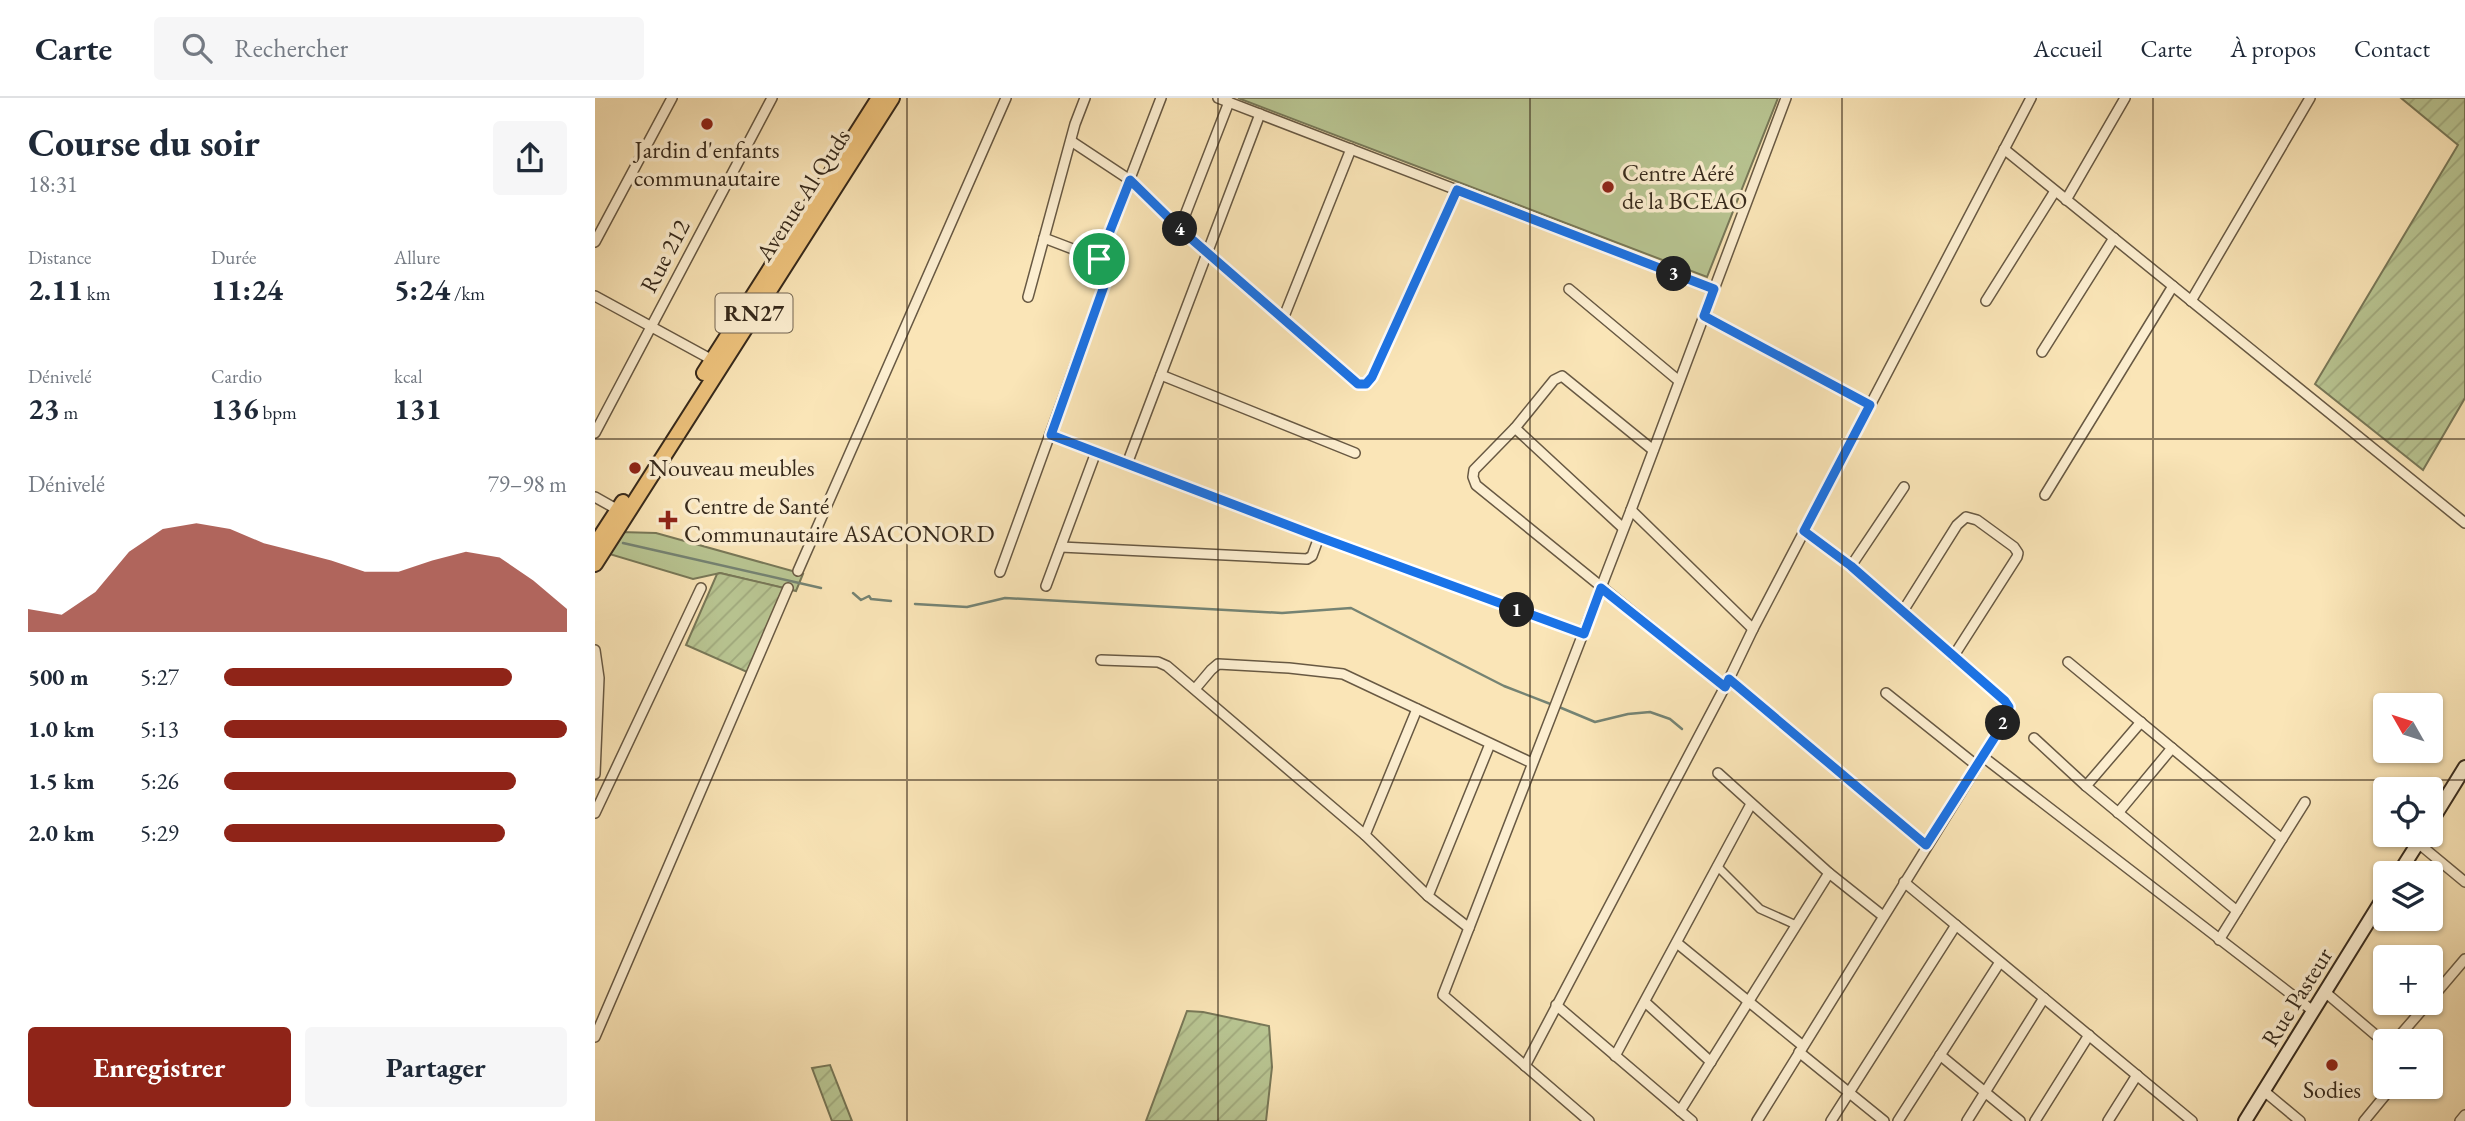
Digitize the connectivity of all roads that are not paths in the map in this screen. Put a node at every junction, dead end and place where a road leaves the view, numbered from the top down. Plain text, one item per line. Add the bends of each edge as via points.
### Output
1 (672, 98) edge
2 (772, 98) edge
3 (879, 98) edge
4 (893, 98) edge
5 (1006, 98) edge
6 (1085, 98) edge
7 (1161, 98) edge
8 (1218, 98) edge
9 (1786, 98) edge
10 (2031, 98) edge
11 (2125, 98) edge
12 (2310, 98) edge
13 (1229, 102) junction
14 (1261, 114) junction
15 (1071, 141) junction
16 (1351, 149) junction
17 (2004, 149) junction
18 (1130, 180) junction
19 (1457, 190) junction
20 (2055, 191) junction
21 (2066, 200) junction
22 (1180, 229) junction
23 (1044, 238) junction
24 (2113, 238) junction
25 (595, 242) edge
26 (1207, 253) junction
27 (1099, 259) junction
28 (2172, 286) junction
29 (1570, 289) dead end
30 (1714, 289) junction
31 (595, 296) edge
32 (1028, 298) dead end
33 (1986, 301) dead end
34 (2191, 301) junction
35 (1704, 316) junction
36 (1283, 319) junction
37 (650, 326) junction
38 (2042, 352) dead end
39 (717, 362) junction
40 (1161, 375) junction
41 (1679, 381) junction
42 (1870, 405) junction
43 (1515, 428) junction
44 (595, 433) edge
45 (1051, 435) junction
46 (1653, 450) junction
47 (1096, 452) junction
48 (1355, 453) dead end
49 (1127, 464) junction
50 (1904, 487) dead end
51 (2045, 495) dead end
52 (595, 497) edge
53 (618, 510) junction
54 (1631, 510) junction
55 (2465, 523) edge
56 (612, 527) junction
57 (1623, 528) junction
58 (1804, 531) junction
59 (1319, 537) junction
60 (598, 546) edge
61 (1061, 547) junction
62 (595, 564) edge
63 (1851, 566) junction
64 (799, 571) dead end
65 (1000, 572) dead end
66 (1046, 586) dead end
67 (788, 588) dead end
68 (1601, 588) junction
69 (701, 589) dead end
70 (1903, 611) junction
71 (1753, 629) junction
72 (1584, 634) junction
73 (595, 650) edge
74 (1953, 657) junction
75 (1101, 660) dead end
76 (2068, 662) dead end
77 (1727, 683) junction
78 (1195, 689) junction
79 (1886, 693) dead end
80 (1417, 709) junction
81 (2141, 722) junction
82 (2034, 738) dead end
83 (1490, 744) junction
84 (2172, 748) junction
85 (1982, 756) junction
86 (1532, 763) junction
87 (1976, 765) junction
88 (2465, 767) edge
89 (1718, 773) dead end
90 (595, 774) edge
91 (2086, 786) junction
92 (2305, 802) dead end
93 (2443, 803) edge
94 (1751, 804) junction
95 (595, 813) edge
96 (2118, 813) junction
97 (1364, 835) junction
98 (2282, 839) junction
99 (1926, 845) junction
100 (2429, 847) edge
101 (1717, 866) junction
102 (1829, 873) junction
103 (1904, 882) junction
104 (2465, 882) edge
105 (1428, 896) junction
106 (2237, 911) junction
107 (2373, 914) edge
108 (1883, 916) junction
109 (1796, 925) junction
110 (1956, 925) junction
111 (1469, 928) junction
112 (2219, 940) junction
113 (1677, 943) junction
114 (2465, 960) edge
115 (2000, 962) junction
116 (2443, 985) edge
117 (2325, 992) junction
118 (2044, 998) junction
119 (1748, 1001) junction
120 (1645, 1002) junction
121 (1556, 1005) junction
122 (2313, 1011) junction
123 (2417, 1015) edge
124 (2405, 1029) edge
125 (2373, 1033) edge
126 (2089, 1035) junction
127 (595, 1037) edge
128 (1801, 1049) junction
129 (1940, 1055) junction
130 (1615, 1056) junction
131 (1711, 1062) junction
132 (1525, 1066) junction
133 (2137, 1075) junction
134 (2264, 1091) junction
135 (1985, 1092) junction
136 (1849, 1093) junction
137 (2382, 1099) edge
138 (1680, 1111) junction
139 (2465, 1115) edge
140 (1589, 1121) edge
141 (1692, 1121) edge
142 (1756, 1121) edge
143 (1832, 1121) edge
144 (1884, 1121) edge
145 (1898, 1121) edge
146 (1966, 1121) edge
147 (2019, 1121) edge
148 (2035, 1121) edge
149 (2108, 1121) edge
150 (2192, 1121) edge
151 (2245, 1121) edge
152 (2300, 1121) edge
153 (2364, 1121) edge
154 (2460, 1121) edge

1 - 25 street
2 - 37 street, Rue 212
3 - 39 main road, Avenue Al Quds / RN27
4 - 39 main road, Avenue Al Quds / RN27
5 - 64 street
6 - 15 street
7 - 18 street
8 - 13 street
9 - 30 street
10 - 17 street
11 - 21 street
12 - 34 street
13 - 14 street
13 - 22 street
14 - 16 street
14 - 26 street
15 - 18 street
15 - 23 street
16 - 19 street
16 - 36 street
17 - 20 street
17 - 42 street
18 - 22 street
18 - 27 street
19 - 30 street
19 - 36 street via 1366,384 1358,384
20 - 21 street
20 - 33 street
21 - 24 street
22 - 26 street
23 - 27 street
23 - 32 street
24 - 28 street
24 - 38 street
26 - 36 street
26 - 40 street
27 - 45 street via 1109,272
28 - 34 street
28 - 51 street
29 - 41 street
30 - 35 street
31 - 37 street
34 - 55 street
35 - 41 street
35 - 42 street
37 - 39 street
37 - 44 street, Rue 212
39 - 53 main road, Avenue Al Quds / RN27
39 - 56 main road, Avenue Al Quds / RN27
40 - 48 street
40 - 49 street
41 - 46 street
42 - 58 street
43 - 46 street via 1562,376
43 - 57 street
43 - 68 street via 1474,470 1476,485
45 - 47 street
45 - 65 street
46 - 54 street
47 - 49 street
47 - 61 street
49 - 59 street
50 - 63 street
52 - 53 street
53 - 56 main road, Avenue Al Quds / RN27
54 - 57 street
54 - 71 street
56 - 60 main road, Avenue Al Quds / RN27
57 - 68 street
58 - 63 street
58 - 71 street
59 - 61 street via 1307,559
59 - 72 street
60 - 62 main road, Avenue Al Quds / RN27
61 - 66 street
63 - 70 street
67 - 127 street
68 - 72 street
68 - 77 street
69 - 95 street
70 - 74 street
70 - 74 street via 1966,517 2014,547 2017,557
71 - 77 street
72 - 86 street
73 - 90 street via 600,678
74 - 85 street via 2009,707 2007,718
75 - 78 street via 1158,662
76 - 81 street
77 - 99 street
77 - 121 street
78 - 80 street via 1219,664 1289,668 1343,674
78 - 97 street
79 - 87 street
80 - 83 street
80 - 97 street
81 - 84 street
81 - 91 street
82 - 91 street
83 - 86 street
83 - 105 street
84 - 96 street
84 - 98 street
85 - 87 street
85 - 112 street
86 - 111 street
87 - 99 street
88 - 93 main road
89 - 94 street
91 - 96 street
92 - 98 street
94 - 101 street
94 - 102 street
96 - 106 street
97 - 105 street
98 - 106 street
99 - 103 street
100 - 104 street
101 - 109 street via 1760,909
101 - 113 street
102 - 108 street
102 - 109 street
103 - 108 street
103 - 110 street
105 - 111 street
106 - 112 street
107 - 117 main road, Rue Pasteur
108 - 128 street
109 - 119 street
110 - 115 street
110 - 136 street
111 - 132 street via 1443,995
112 - 122 street
113 - 119 street
113 - 120 street
114 - 116 street
115 - 118 street
115 - 129 street
117 - 122 main road, Rue Pasteur
117 - 125 street
118 - 126 street
118 - 135 street
119 - 128 street
119 - 131 street
120 - 130 street
120 - 131 street
121 - 130 street
121 - 132 street
122 - 134 main road, Rue Pasteur
123 - 124 street
126 - 133 street
126 - 148 street
128 - 136 street
128 - 142 street
129 - 135 street
129 - 145 street
130 - 138 street
131 - 138 street
132 - 140 street
133 - 149 street
133 - 150 street
134 - 151 main road, Rue Pasteur
134 - 152 street
135 - 146 street
135 - 147 street
136 - 143 street
136 - 144 street
137 - 153 street
138 - 141 street
139 - 154 street

